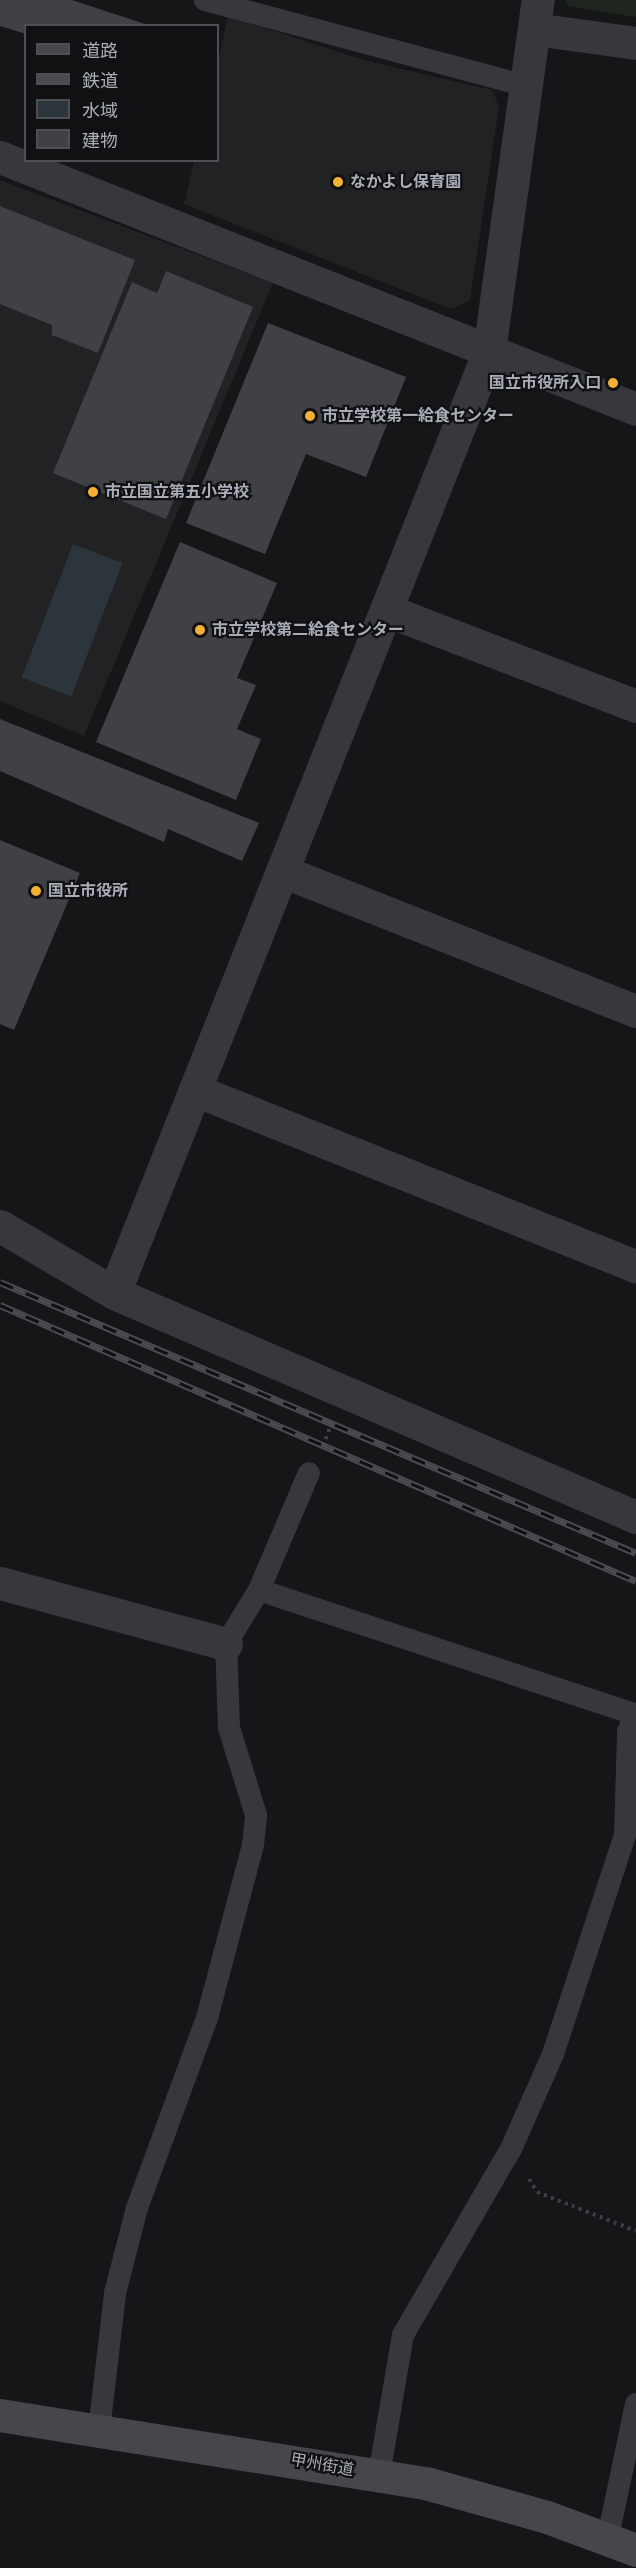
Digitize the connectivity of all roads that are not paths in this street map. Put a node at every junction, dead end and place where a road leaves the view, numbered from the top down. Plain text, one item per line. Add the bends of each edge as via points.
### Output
1 (205, 0) edge
2 (536, 14) edge
3 (636, 43) edge
4 (526, 86) junction
5 (0, 157) edge
6 (489, 351) junction
7 (636, 409) edge
8 (386, 610) junction
9 (636, 706) edge
10 (282, 871) junction
11 (636, 1011) edge
12 (195, 1090) junction
13 (0, 1226) edge
14 (636, 1266) edge
15 (114, 1293) junction
16 (309, 1473) road end
17 (636, 1517) edge
18 (0, 1583) edge
19 (259, 1590) junction
20 (226, 1644) junction
21 (635, 1716) edge
22 (636, 2404) edge
23 (0, 2415) edge
24 (99, 2430) junction
25 (379, 2475) junction
26 (622, 2544) edge

1 - 4 lane
2 - 3 street
2 - 4 street
4 - 6 street
5 - 6 street
6 - 7 street
6 - 8 street
8 - 9 street
8 - 10 street
10 - 11 street
10 - 12 street
12 - 14 street
12 - 15 street
13 - 15 street
15 - 17 street
16 - 19 lane
18 - 20 street
19 - 20 lane
19 - 21 lane
20 - 24 lane via 229,1728 256,1815 253,1845 207,2018 137,2208 115,2293
21 - 25 lane via 628,1732 625,1835 553,2054 511,2149 403,2335
22 - 26 lane
23 - 24 main road, 甲州街道
24 - 25 main road, 甲州街道
25 - 26 main road, 甲州街道 via 482,2497

